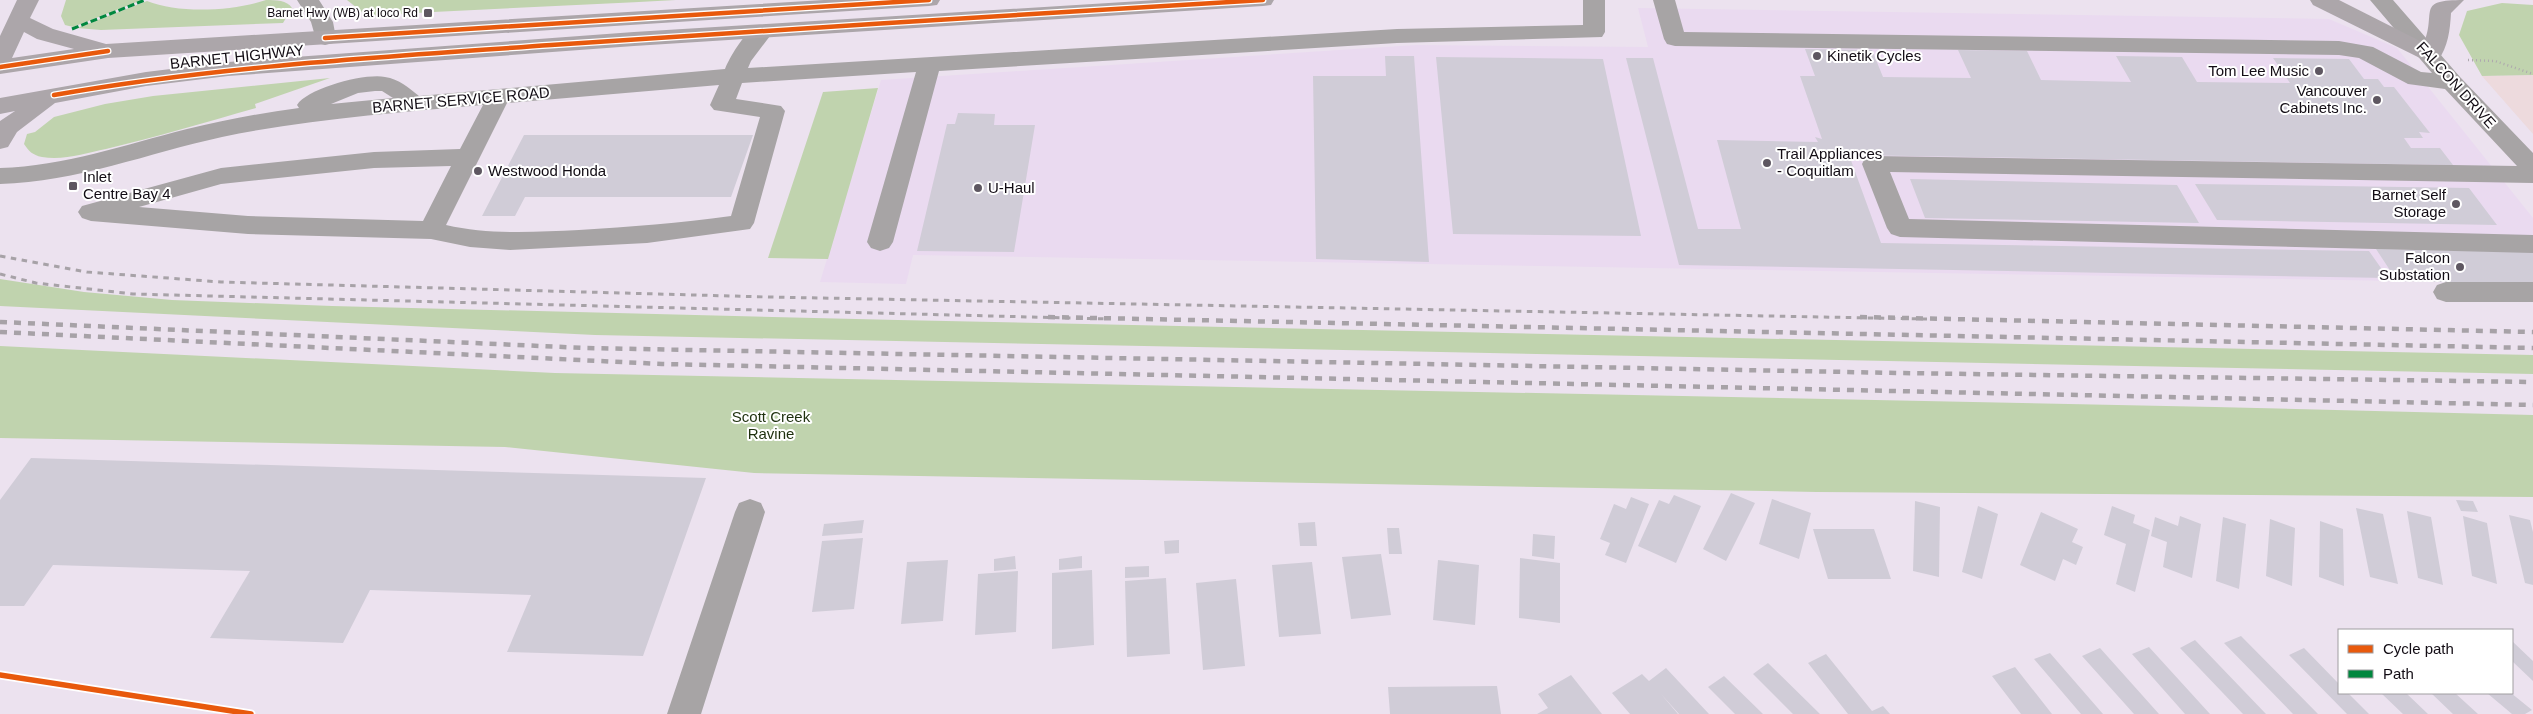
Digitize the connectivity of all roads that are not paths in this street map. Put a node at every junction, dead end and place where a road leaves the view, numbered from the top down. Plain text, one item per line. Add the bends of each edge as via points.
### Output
1 (28, 0) edge
2 (308, 0) edge
3 (929, 0) edge
4 (1263, 0) edge
5 (1594, 0) edge
6 (1664, 0) edge
7 (2321, 0) edge
8 (2381, 0) edge
9 (2453, 0) edge
10 (17, 20) junction
11 (762, 32) junction
12 (325, 38) junction
13 (210, 45) junction
14 (108, 51) junction
15 (2432, 58) junction
16 (0, 60) edge
17 (929, 65) junction
18 (0, 67) edge
19 (733, 76) junction
20 (2452, 82) junction
21 (0, 89) edge
22 (54, 95) junction
23 (498, 98) junction
24 (0, 106) edge
25 (0, 141) edge
26 (468, 157) junction
27 (2532, 166) edge
28 (0, 176) edge
29 (431, 230) junction
30 (880, 242) dead end
31 (2533, 244) edge
32 (2446, 292) dead end
33 (2533, 292) edge
34 (750, 512) dead end
35 (684, 714) edge

1 - 10 main road
2 - 12 street via 322,22
3 - 12 main road, BARNET HIGHWAY
4 - 11 main road, BARNET HIGHWAY
5 - 17 street, BARNET SERVICE ROAD via 1594,32 1397,36
6 - 20 street via 1675,39 2339,48 2365,52 2416,79
7 - 15 main road
8 - 15 street, FALCON DRIVE
9 - 15 main road via 2440,11 2439,34
10 - 14 main road via 45,34
10 - 16 main road
11 - 19 street via 740,59
11 - 22 main road, BARNET HIGHWAY via 228,69
12 - 13 main road, BARNET HIGHWAY
13 - 14 main road, BARNET HIGHWAY
13 - 21 main road
14 - 18 main road, BARNET HIGHWAY
15 - 20 street, FALCON DRIVE
17 - 19 street, BARNET SERVICE ROAD
17 - 30 street
19 - 23 street, BARNET SERVICE ROAD
19 - 29 street via 722,105 773,111 741,223 681,232 551,240 459,239
20 - 27 street, FALCON DRIVE
22 - 24 main road, BARNET HIGHWAY
22 - 25 main road via 8,127
23 - 26 street
23 - 28 street, BARNET SERVICE ROAD via 286,117 81,165
26 - 29 street
26 - 29 street via 374,160 221,176 91,212 248,225
27 - 31 street via 1874,164 1900,228
32 - 33 street
34 - 35 street

